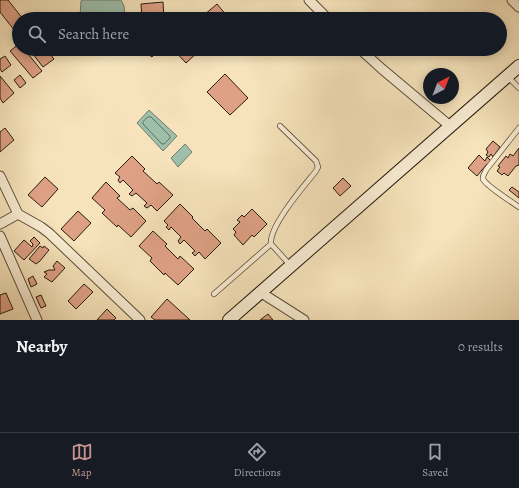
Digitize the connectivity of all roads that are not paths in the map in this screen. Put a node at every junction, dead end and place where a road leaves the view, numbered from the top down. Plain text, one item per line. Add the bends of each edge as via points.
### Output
1 (309, 0) edge
2 (512, 0) edge
3 (519, 7) edge
4 (321, 12) edge
5 (368, 56) edge
6 (518, 68) edge
7 (507, 76) junction
8 (519, 88) edge
9 (280, 126) dead end
10 (450, 126) junction
11 (519, 128) edge
12 (0, 176) edge
13 (519, 207) edge
14 (18, 214) junction
15 (0, 224) edge
16 (0, 236) edge
17 (271, 244) junction
18 (291, 266) junction
19 (260, 292) junction
20 (214, 294) dead end
21 (37, 320) edge
22 (140, 320) edge
23 (229, 320) edge
24 (304, 320) edge

1 - 4 street
2 - 3 street
5 - 10 street
6 - 7 street
7 - 8 lane
7 - 10 street
9 - 17 lane via 316,161 318,167 290,203 273,232
10 - 18 street
11 - 13 lane via 483,176 487,185
12 - 14 street
14 - 15 street
14 - 22 street via 49,233
16 - 21 street
17 - 18 lane
17 - 20 lane
18 - 19 street
19 - 23 street
19 - 24 street

